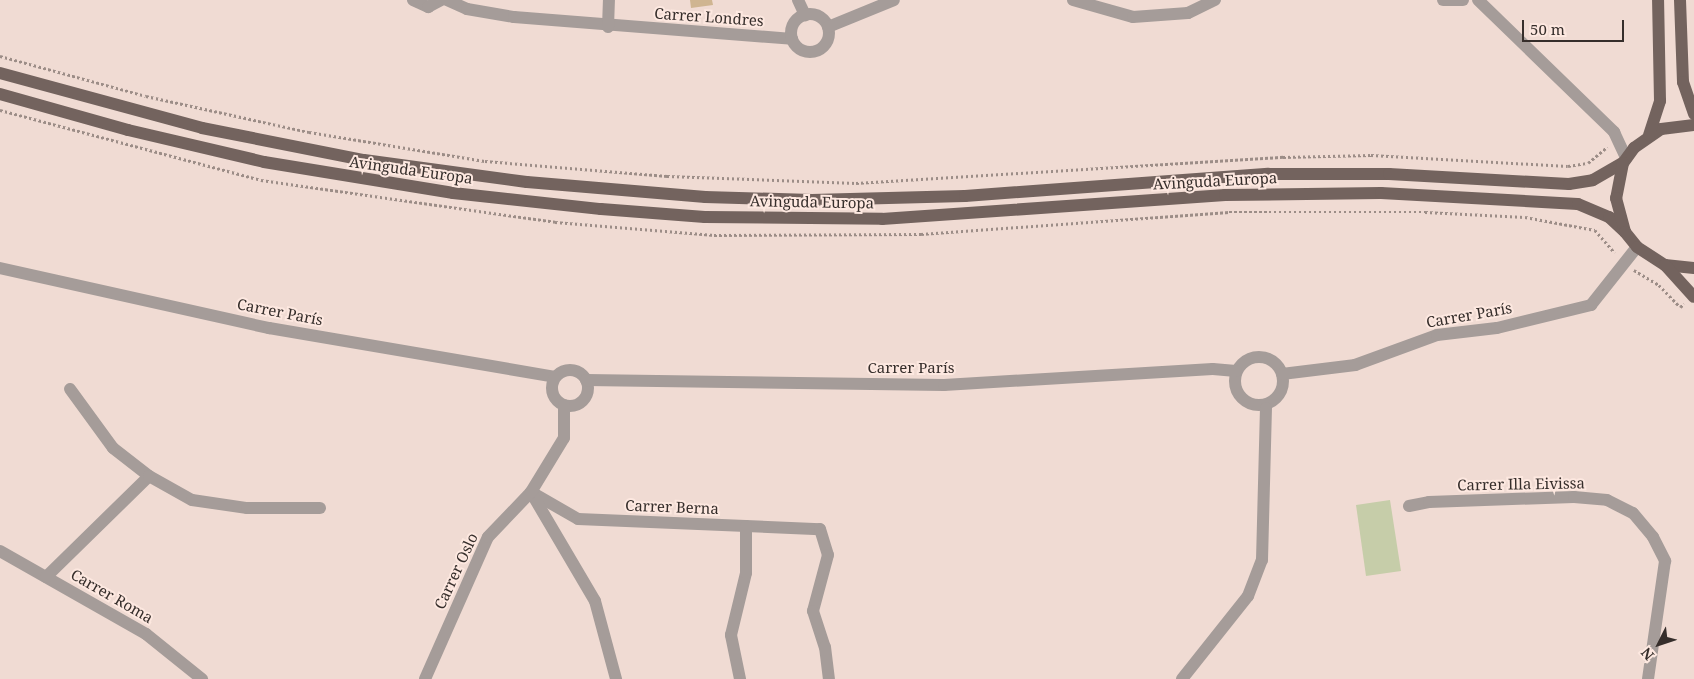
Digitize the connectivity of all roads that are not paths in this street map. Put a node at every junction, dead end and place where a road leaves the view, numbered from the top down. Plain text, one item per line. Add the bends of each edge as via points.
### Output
1 (413, 0) edge
2 (441, 0) edge
3 (447, 0) edge
4 (609, 0) edge
5 (798, 0) edge
6 (894, 0) edge
7 (1073, 0) edge
8 (1215, 0) edge
9 (1443, 0) edge
10 (1463, 0) edge
11 (1478, 0) edge
12 (1658, 0) edge
13 (1680, 0) edge
14 (805, 15) junction
15 (828, 26) junction
16 (608, 27) junction
17 (792, 39) junction
18 (0, 73) edge
19 (0, 94) edge
20 (1694, 114) edge
21 (1694, 125) edge
22 (1649, 135) junction
23 (1625, 161) junction
24 (918, 198) junction
25 (919, 217) junction
26 (1625, 232) junction
27 (1637, 247) junction
28 (1665, 265) junction
29 (0, 268) edge
30 (1694, 268) edge
31 (1694, 297) edge
32 (1236, 371) junction
33 (1282, 374) junction
34 (555, 377) junction
35 (586, 380) junction
36 (70, 389) dead end
37 (564, 405) junction
38 (1266, 408) junction
39 (149, 476) junction
40 (531, 492) junction
41 (1409, 506) dead end
42 (320, 508) dead end
43 (746, 526) junction
44 (0, 551) edge
45 (46, 577) junction
46 (202, 679) edge
47 (425, 679) edge
48 (616, 679) edge
49 (740, 679) edge
50 (829, 679) edge
51 (1182, 679) edge
52 (1648, 679) edge

1 - 2 street via 428,7
3 - 16 street, Carrer Londres via 489,14
4 - 16 street
5 - 14 street
6 - 15 street
7 - 8 street via 1133,17 1188,13
9 - 10 street
11 - 23 street via 1614,132
12 - 22 main road via 1660,101
13 - 20 main road via 1683,82
14 - 15 street via 819,16
14 - 17 street via 793,26
15 - 17 street via 827,43 817,51 805,52
16 - 17 street, Carrer Londres
18 - 24 main road, Avinguda Europa via 202,128 415,169 696,196 812,200
19 - 25 main road, Avinguda Europa via 128,130 264,162 453,193 705,216
21 - 22 main road via 1675,125
22 - 23 main road, Avinguda Europa
23 - 24 main road, Avinguda Europa via 1593,180 1569,184 1389,174 1268,174
23 - 26 main road via 1616,198
24 - 25 main road
25 - 26 main road, Avinguda Europa via 1225,195 1381,193 1578,204 1609,217
26 - 27 main road
27 - 28 main road
27 - 33 street, Carrer París via 1591,305 1497,328 1437,335 1355,365
28 - 30 main road
28 - 31 main road
29 - 34 street, Carrer París via 269,328
32 - 33 street via 1256,357 1274,362
32 - 35 street, Carrer París via 1213,369 944,385
32 - 38 street via 1237,393 1245,401
33 - 38 street via 1279,395
34 - 35 street via 571,370
34 - 37 street via 552,394
35 - 37 street via 587,392 581,402
36 - 39 street via 114,448
37 - 40 street, Carrer Oslo via 564,438
38 - 51 street via 1262,560 1248,596
39 - 42 street via 192,500 247,508
39 - 45 street
40 - 43 street, Carrer Berna via 578,519
40 - 47 street, Carrer Oslo via 488,537
40 - 48 street via 596,601
41 - 52 street, Carrer Illa Eivissa via 1429,502 1574,497 1607,500 1633,513 1653,537 1665,561
43 - 49 street via 746,573 731,635
43 - 50 street, Carrer Berna via 820,529 828,555 813,611 826,647
44 - 45 street, Carrer Roma
45 - 46 street, Carrer Roma via 156,640

